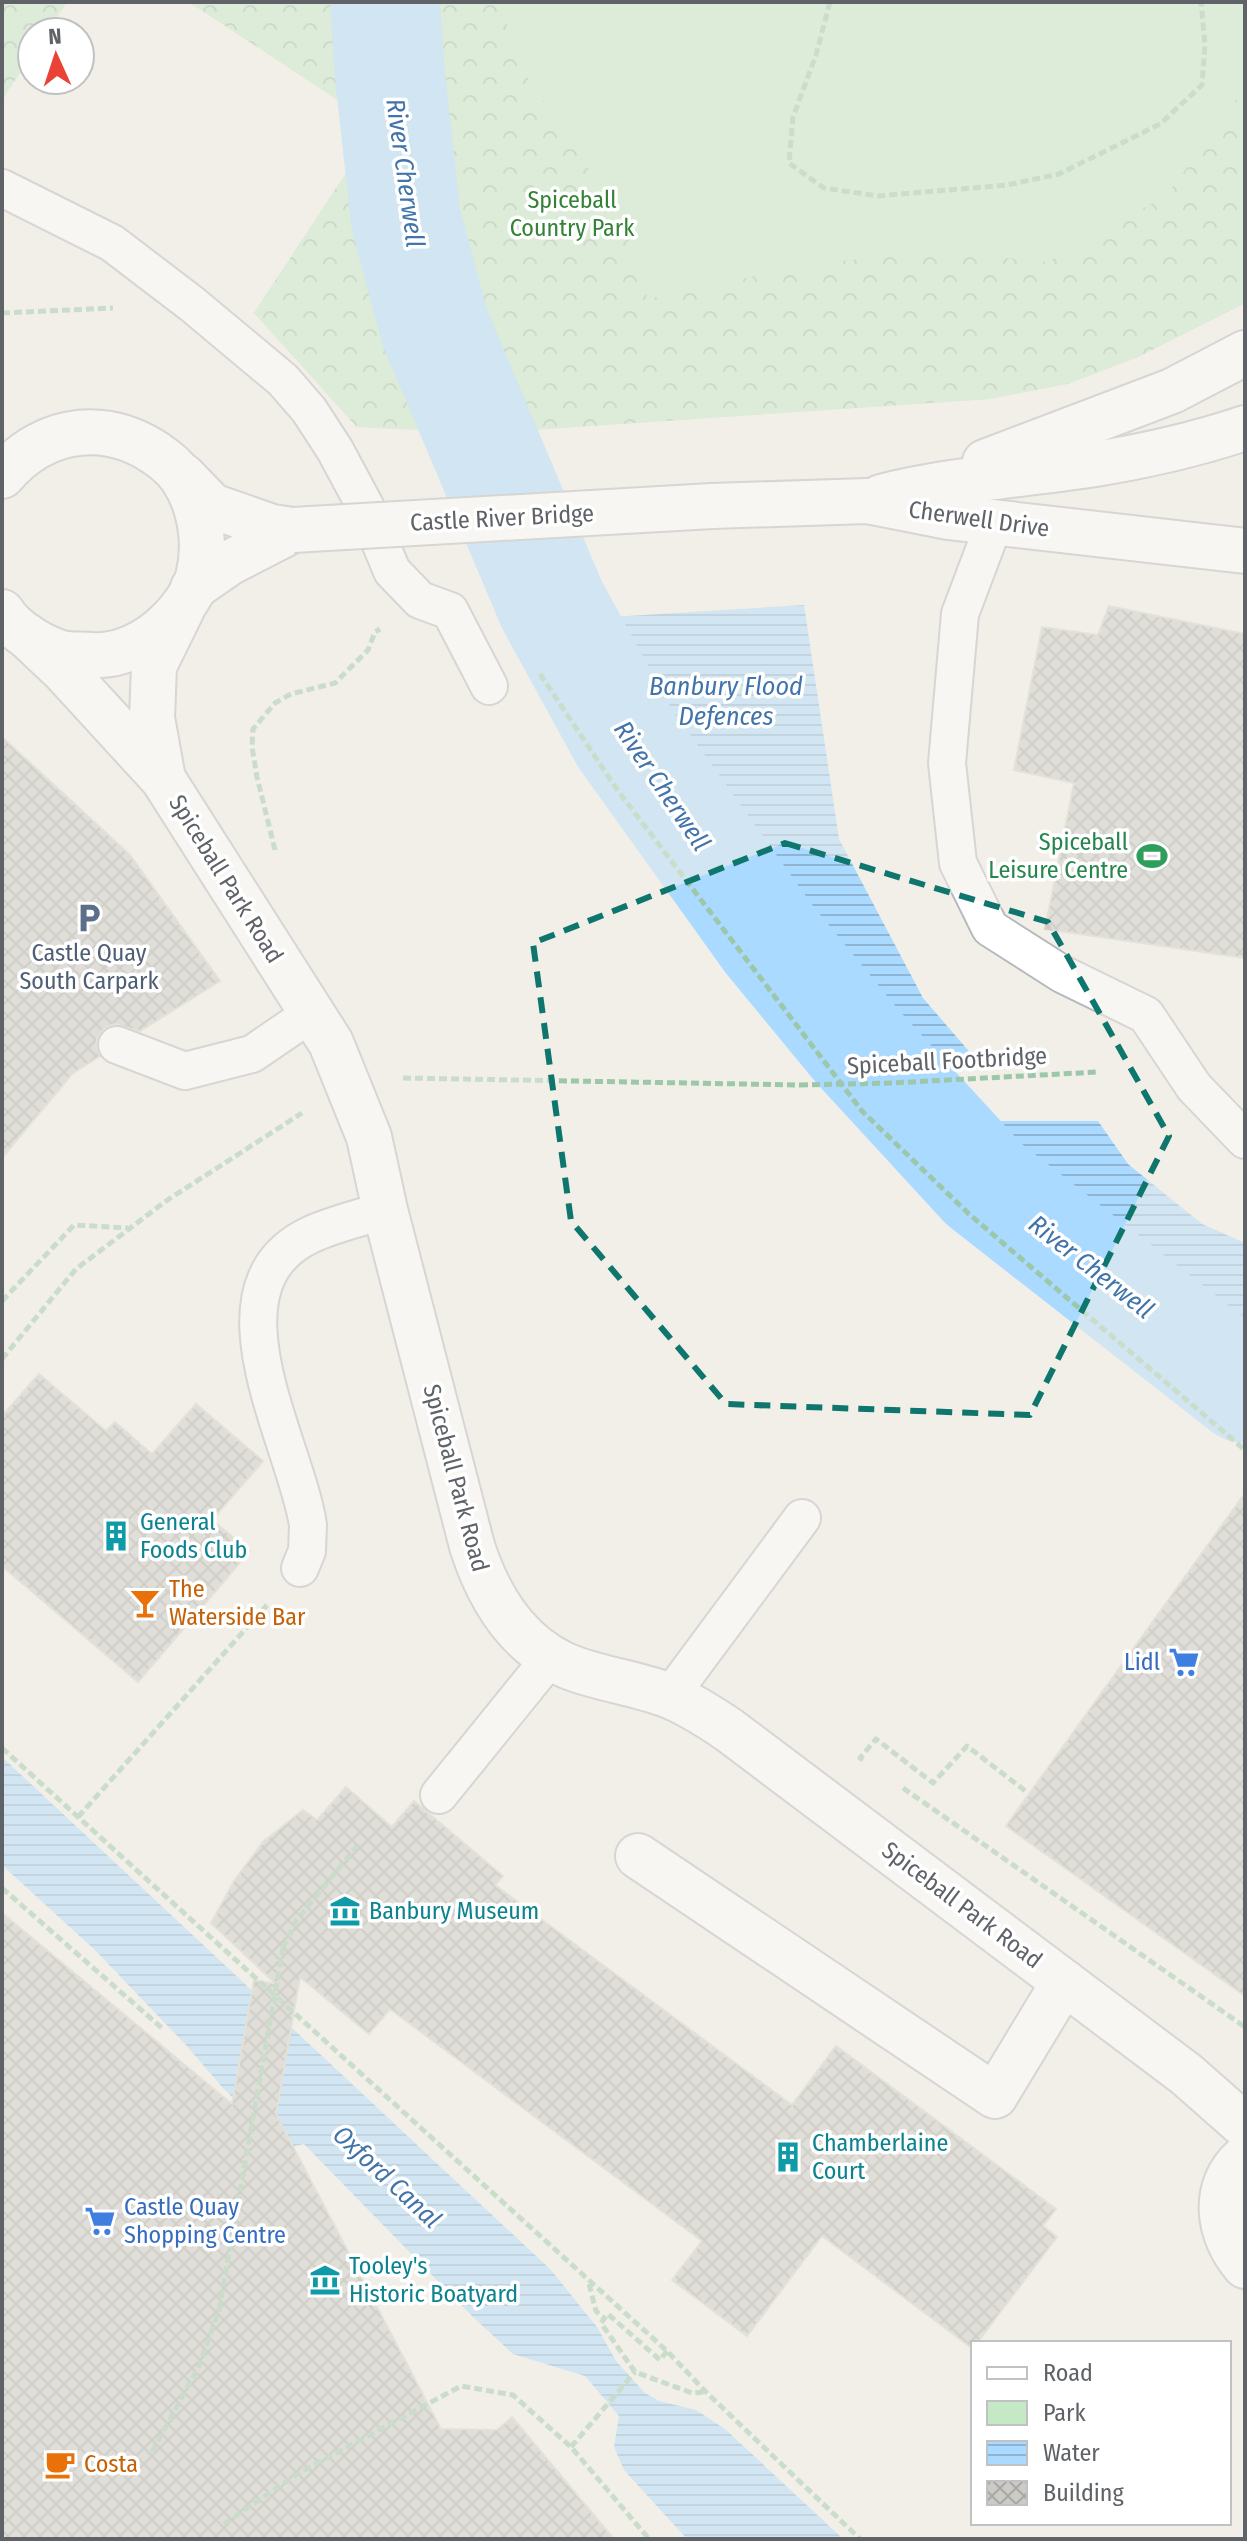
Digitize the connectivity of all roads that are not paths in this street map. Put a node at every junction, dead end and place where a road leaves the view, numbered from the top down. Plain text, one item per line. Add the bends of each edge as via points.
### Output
1 (2, 188) edge
2 (1245, 353) edge
3 (1245, 428) edge
4 (167, 460) junction
5 (2, 476) edge
6 (919, 487) junction
7 (867, 501) junction
8 (712, 506) joint
9 (995, 521) junction
10 (293, 530) junction
11 (1245, 551) edge
12 (188, 599) junction
13 (9, 621) edge
14 (489, 686) dead end
15 (163, 779) junction
16 (312, 1013) junction
17 (117, 1045) dead end
18 (1245, 1140) edge
19 (385, 1210) junction
20 (802, 1518) dead end
21 (300, 1568) road end
22 (550, 1658) junction
23 (670, 1696) junction
24 (439, 1795) dead end
25 (638, 1856) dead end
26 (1064, 1982) junction
27 (1245, 2126) edge
28 (1245, 2157) edge
29 (1245, 2266) edge

1 - 14 lane via 117,234 283,380 335,450 392,571 420,600 450,611
2 - 6 street via 1172,391
3 - 6 street via 1098,464
4 - 5 street via 125,436 86,431 33,447
4 - 10 street, Castle River Bridge via 212,506
4 - 12 street, Spiceball Park Road via 190,492 203,540
6 - 7 street
7 - 8 street, Cherwell Drive
7 - 9 street, Cherwell Drive
8 - 10 street, Castle River Bridge, bridge
9 - 11 street, Cherwell Drive
9 - 18 lane via 960,614 947,763 958,863 990,928 1062,974 1146,1015 1194,1087
10 - 12 street, Castle River Bridge via 229,563
12 - 13 street, Castle River Bridge via 154,637 101,656 62,653
12 - 15 street, Spiceball Park Road via 154,666 152,718
13 - 15 street, Spiceball Park Road via 63,670
15 - 16 street, Spiceball Park Road
16 - 17 lane via 252,1054 185,1071
16 - 19 street, Spiceball Park Road via 331,1043 369,1137
19 - 21 lane via 310,1235 293,1246 276,1263 260,1297 261,1358 308,1525
19 - 22 street, Spiceball Park Road via 483,1580 511,1624
20 - 23 lane
22 - 23 street, Spiceball Park Road
22 - 24 lane
23 - 26 street, Spiceball Park Road via 729,1730
25 - 26 street via 995,2096
26 - 27 street, Spiceball Park Road
28 - 29 street via 1226,2183 1220,2208 1223,2231

